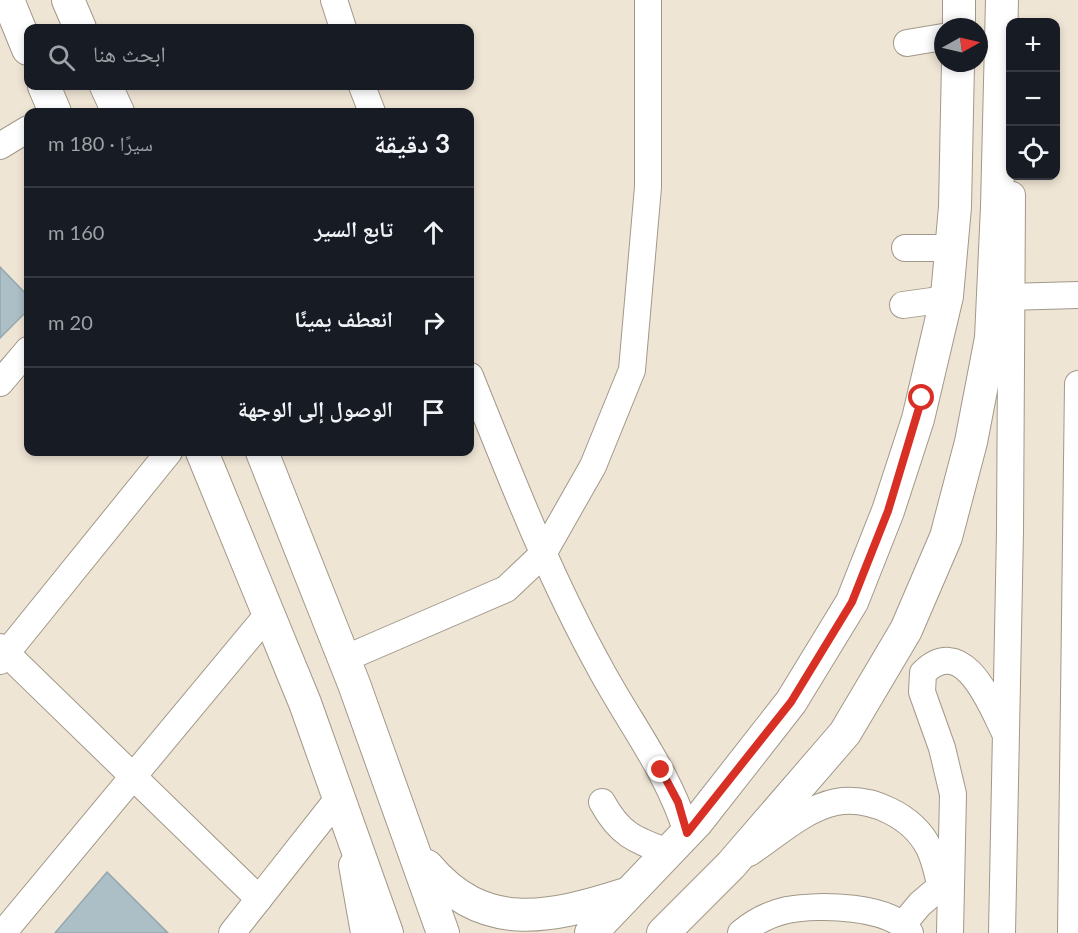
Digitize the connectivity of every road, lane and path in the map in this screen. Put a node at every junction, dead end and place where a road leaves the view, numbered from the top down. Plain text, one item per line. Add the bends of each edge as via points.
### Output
1 (8, 0) edge
2 (68, 0) edge
3 (334, 0) edge
4 (648, 0) edge
5 (959, 0) edge
6 (1004, 0) edge
7 (959, 18) edge
8 (78, 24) edge
9 (342, 24) edge
10 (934, 38) edge
11 (24, 39) edge
12 (907, 43) dead end
13 (958, 72) edge
14 (1010, 72) edge
15 (46, 90) edge
16 (108, 90) edge
17 (364, 90) edge
18 (53, 108) edge
19 (116, 108) edge
20 (371, 108) edge
21 (24, 131) edge
22 (0, 146) edge
23 (1012, 180) edge
24 (905, 248) dead end
25 (951, 248) junction
26 (947, 296) junction
27 (1078, 296) edge
28 (1011, 297) junction
29 (903, 305) dead end
30 (24, 355) edge
31 (0, 383) edge
32 (1078, 384) edge
33 (474, 386) edge
34 (166, 456) edge
35 (204, 456) edge
36 (264, 456) edge
37 (543, 554) junction
38 (270, 613) junction
39 (2, 654) edge
40 (344, 659) junction
41 (1006, 734) junction
42 (133, 777) junction
43 (340, 796) junction
44 (602, 802) dead end
45 (409, 838) junction
46 (678, 843) junction
47 (1075, 864) edge
48 (731, 865) junction
49 (940, 887) junction
50 (630, 893) junction
51 (259, 899) junction
52 (907, 928) edge
53 (950, 932) edge
54 (3, 933) edge
55 (232, 933) edge
56 (364, 933) edge
57 (387, 933) edge
58 (442, 933) edge
59 (591, 933) edge
60 (663, 933) edge
61 (741, 933) edge
62 (1002, 933) edge
63 (1071, 933) edge

1 - 11 main road
2 - 8 main road
3 - 9 street
4 - 37 street via 648,187 632,370 593,466
5 - 7 main road
6 - 14 street
6 - 48 main road via 991,338 971,442 946,537 906,630 845,733
10 - 12 street
13 - 25 main road
15 - 18 main road
16 - 19 main road
17 - 20 street
21 - 22 street
23 - 28 street
24 - 25 street
25 - 26 main road
26 - 29 street
26 - 46 main road via 918,418 888,511 852,602 791,702
27 - 28 street
28 - 41 street
30 - 31 street
32 - 47 street
33 - 37 street
34 - 39 street
35 - 38 main road
36 - 40 main road
37 - 40 street via 506,589
37 - 46 street via 600,669 678,802
38 - 42 street
38 - 43 main road
39 - 42 street
40 - 45 main road
41 - 53 street via 978,680 963,666 934,662 923,673 921,692 942,748 953,794
41 - 62 street
42 - 51 street
42 - 54 street
43 - 51 street
43 - 56 street
43 - 57 main road
44 - 46 street via 622,831 634,840
45 - 50 main road via 436,879 456,900 484,914 514,922 549,918
45 - 58 main road
46 - 50 main road
47 - 63 street
48 - 49 street via 811,813 836,802 863,802 893,811 913,828 928,846
48 - 60 main road
49 - 52 street via 920,904
49 - 53 street
50 - 59 main road
51 - 55 street
52 - 61 street via 877,912 856,908 787,910 756,921

